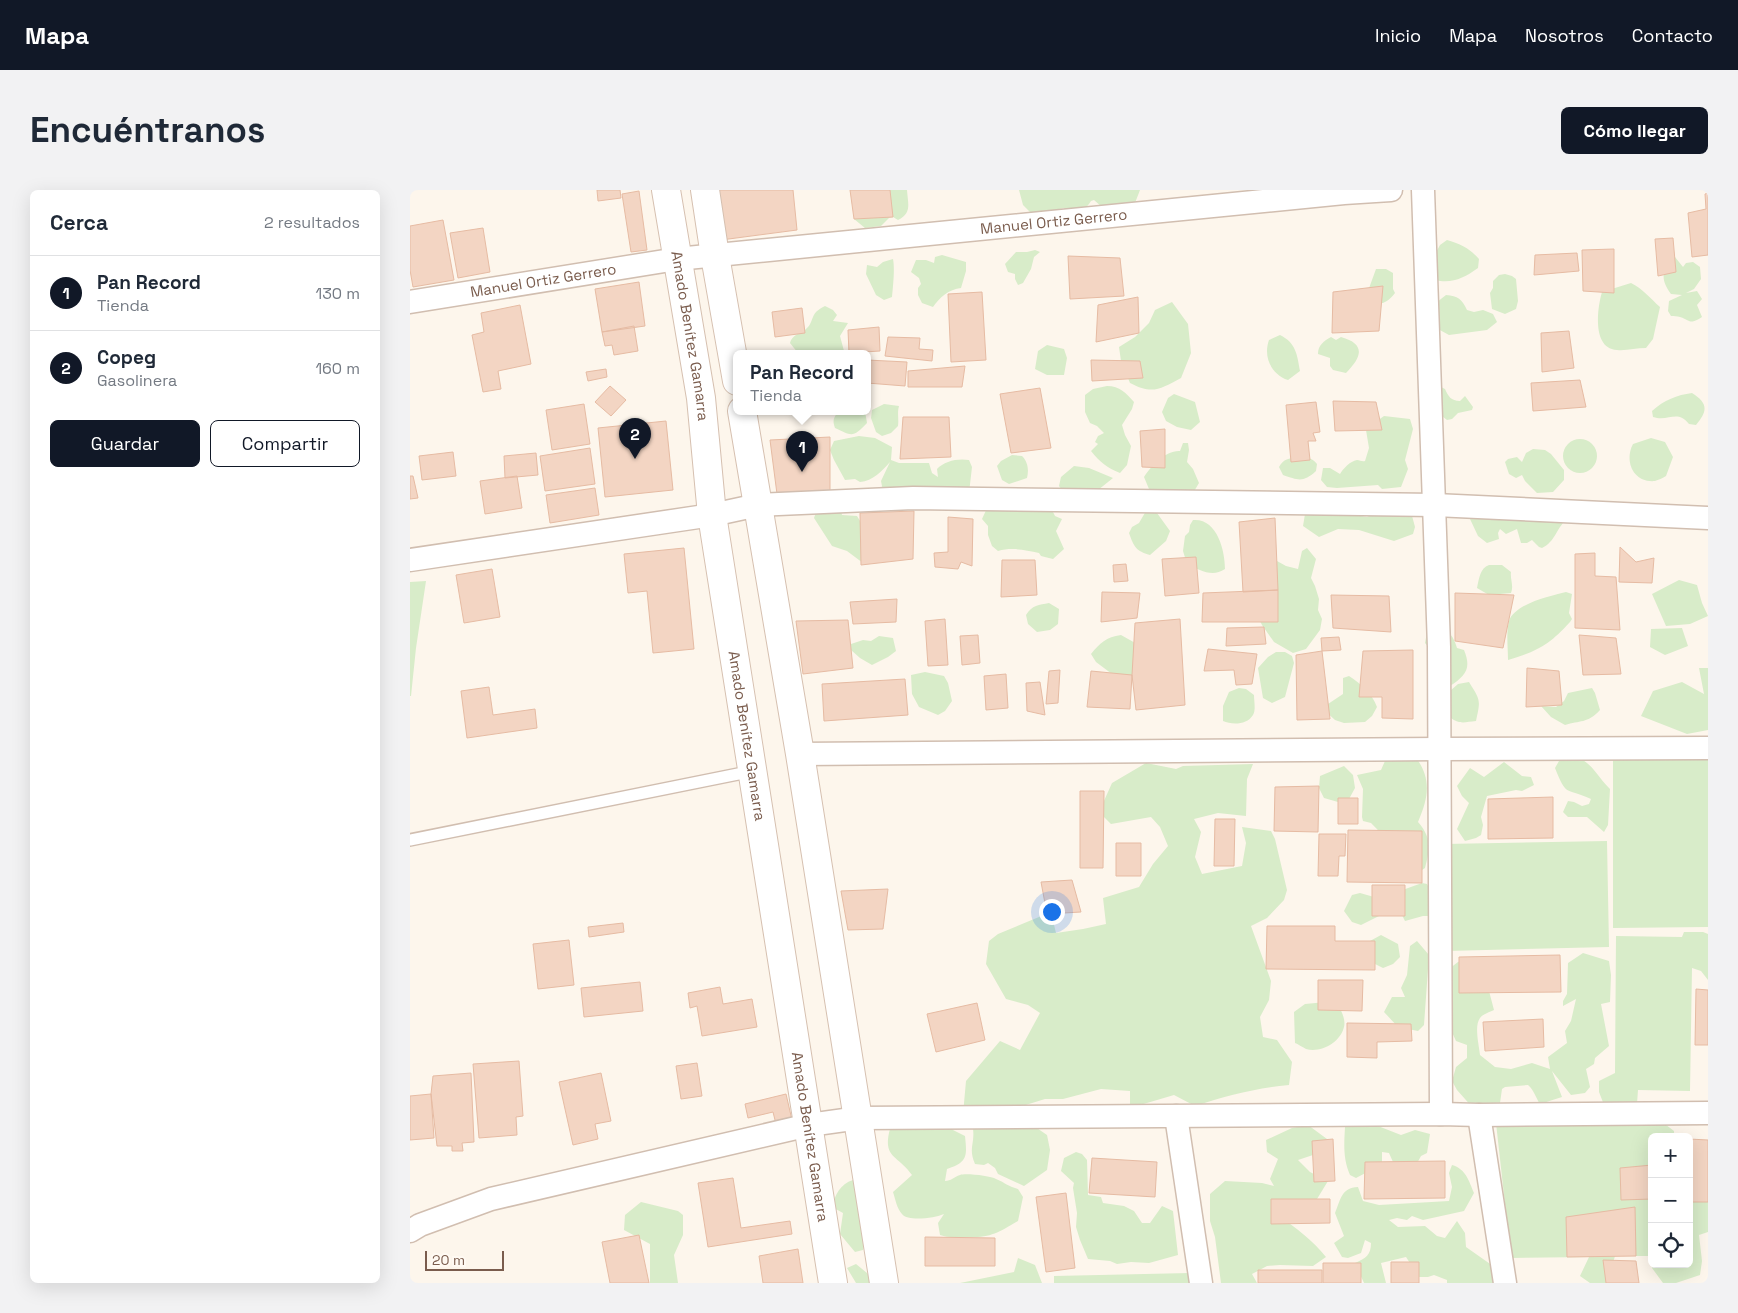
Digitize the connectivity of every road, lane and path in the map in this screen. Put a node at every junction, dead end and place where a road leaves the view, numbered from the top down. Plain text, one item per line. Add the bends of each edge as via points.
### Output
1 (666, 190) edge
2 (705, 190) edge
3 (1392, 190) edge
4 (1423, 190) edge
5 (1344, 191) edge
6 (715, 256) junction
7 (677, 259) junction
8 (410, 302) edge
9 (733, 359) edge
10 (733, 393) edge
11 (701, 398) junction
12 (743, 415) edge
13 (758, 505) junction
14 (1435, 505) junction
15 (712, 515) junction
16 (1708, 518) edge
17 (410, 560) edge
18 (1708, 748) edge
19 (1439, 749) junction
20 (800, 754) junction
21 (753, 771) junction
22 (410, 840) edge
23 (1708, 1113) edge
24 (1441, 1114) junction
25 (1479, 1115) junction
26 (1176, 1116) junction
27 (859, 1118) junction
28 (809, 1126) junction
29 (410, 1231) edge
30 (833, 1283) edge
31 (884, 1283) edge
32 (1201, 1283) edge
33 (1505, 1283) edge

1 - 7 main road, Amado Benítez Gamarra
2 - 6 main road
3 - 5 street, Manuel Ortiz Gerrero
4 - 14 street
5 - 6 street, Manuel Ortiz Gerrero
6 - 7 street, Manuel Ortiz Gerrero
6 - 9 main road
7 - 8 street, Manuel Ortiz Gerrero
7 - 11 main road, Amado Benítez Gamarra
10 - 11 main road
11 - 15 main road, Amado Benítez Gamarra
12 - 13 main road
13 - 14 street via 913,498
13 - 15 street
13 - 20 main road
14 - 16 street
14 - 19 street
15 - 17 street
15 - 21 main road, Amado Benítez Gamarra
18 - 19 street
19 - 20 street
19 - 24 street
20 - 27 main road
21 - 22 lane
21 - 28 main road, Amado Benítez Gamarra
23 - 25 street
24 - 25 street
24 - 26 street
25 - 33 street
26 - 27 street
26 - 32 street
27 - 28 street
27 - 31 main road
28 - 29 street via 491,1199
28 - 30 main road, Amado Benítez Gamarra

